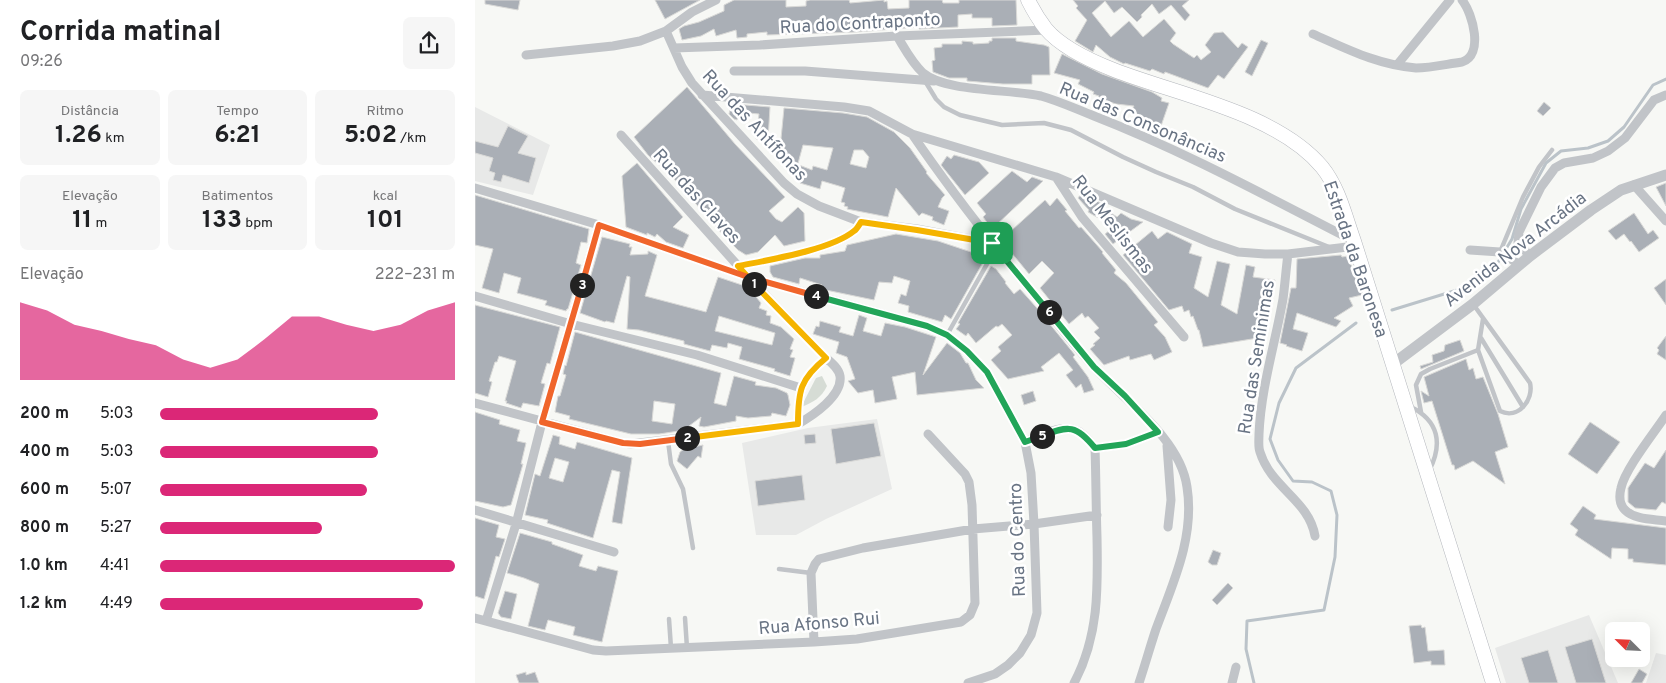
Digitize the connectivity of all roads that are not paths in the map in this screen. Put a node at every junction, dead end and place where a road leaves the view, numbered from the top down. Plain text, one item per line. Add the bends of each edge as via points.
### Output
1 (716, 0) edge
2 (1028, 0) edge
3 (1450, 0) edge
4 (1462, 0) edge
5 (1047, 30) junction
6 (665, 31) junction
7 (1313, 34) dead end
8 (897, 36) junction
9 (674, 48) junction
10 (526, 56) dead end
11 (1397, 65) junction
12 (734, 71) dead end
13 (925, 80) junction
14 (937, 82) junction
15 (1666, 95) edge
16 (702, 96) junction
17 (912, 134) junction
18 (621, 135) dead end
19 (1552, 150) dead end
20 (1666, 175) edge
21 (1055, 177) junction
22 (1634, 184) junction
23 (475, 188) edge
24 (1666, 221) edge
25 (861, 222) junction
26 (599, 225) junction
27 (1355, 243) junction
28 (994, 246) junction
29 (1331, 248) junction
30 (1470, 250) dead end
31 (1287, 254) junction
32 (1504, 254) junction
33 (1530, 256) junction
34 (1521, 265) junction
35 (738, 266) junction
36 (748, 277) junction
37 (475, 296) edge
38 (1473, 304) junction
39 (1483, 319) junction
40 (571, 324) junction
41 (947, 335) junction
42 (1184, 337) dead end
43 (1481, 337) junction
44 (1478, 350) junction
45 (826, 358) junction
46 (1393, 364) junction
47 (801, 388) junction
48 (475, 404) edge
49 (1405, 405) junction
50 (1523, 407) junction
51 (1421, 412) junction
52 (1666, 415) edge
53 (542, 422) junction
54 (798, 424) junction
55 (1158, 432) junction
56 (928, 434) dead end
57 (668, 441) junction
58 (1025, 442) junction
59 (1167, 442) junction
60 (1095, 448) junction
61 (1427, 474) junction
62 (475, 510) edge
63 (1097, 515) junction
64 (1666, 520) edge
65 (515, 524) junction
66 (1034, 524) junction
67 (1167, 528) dead end
68 (973, 529) junction
69 (1315, 536) dead end
70 (693, 548) dead end
71 (614, 552) dead end
72 (779, 569) dead end
73 (811, 573) junction
74 (475, 618) edge
75 (685, 618) dead end
76 (669, 619) dead end
77 (486, 621) junction
78 (814, 642) junction
79 (687, 648) junction
80 (671, 649) junction
81 (1235, 667) dead end
82 (968, 683) edge
83 (1074, 683) edge
84 (1139, 683) edge
85 (1232, 683) edge
86 (1493, 683) edge

1 - 6 street
2 - 5 main road, Estrada da Baronesa
3 - 11 street
4 - 11 street via 1472,21 1475,43 1472,56 1462,62 1436,66 1416,68
5 - 8 street, Rua do Contraponto
5 - 27 main road, Estrada da Baronesa via 1086,59 1248,117 1306,151 1323,168 1335,187
6 - 9 street, Rua das Antífonas
6 - 10 street via 640,41 613,46
7 - 11 street via 1371,59
8 - 9 street, Rua do Contraponto
8 - 14 street via 922,72
9 - 16 street, Rua das Antífonas via 682,67
12 - 13 street, Rua das Consonâncias via 805,71
13 - 14 street, Rua das Consonâncias
13 - 29 lane via 944,107 960,115 1002,125 1044,124 1071,130 1235,209
14 - 27 street, Rua das Consonâncias via 1022,92 1056,100 1227,175
15 - 33 street via 1654,100 1625,138 1608,151 1555,168 1541,187 1519,232 1518,243
16 - 17 street via 869,111
16 - 25 street, Rua das Antífonas via 784,184 819,206
17 - 21 street, Rua Meslismas
17 - 28 street
18 - 35 street, Rua das Claves
19 - 32 lane via 1523,197
20 - 22 street, Avenida Nova Arcádia
21 - 31 street via 1238,252
21 - 42 street, Rua Meslismas via 1082,217
22 - 24 street
22 - 33 street, Avenida Nova Arcádia via 1591,210
23 - 26 street, Rua do Centro
25 - 28 street, Rua das Antífonas
25 - 35 street via 854,231 836,241
26 - 36 street, Rua do Centro
26 - 40 street
27 - 29 street
27 - 46 main road, Estrada da Baronesa
28 - 41 lane
28 - 55 street via 1094,367
29 - 31 street
30 - 32 street
31 - 69 street, Rua das Seminimas via 1283,298 1264,393 1259,450 1268,472 1311,519
32 - 34 street
33 - 34 street, Avenida Nova Arcádia
34 - 38 street, Avenida Nova Arcádia
35 - 36 street, Rua das Claves
36 - 41 street, Rua do Centro via 927,326
36 - 45 street, Rua das Claves
37 - 40 street
38 - 39 lane
38 - 46 street, Avenida Nova Arcádia
39 - 43 lane
39 - 50 lane via 1530,382 1529,398
40 - 47 street via 697,355
40 - 53 street
41 - 58 street, Rua do Centro via 987,372
43 - 44 lane
43 - 50 lane
44 - 50 lane via 1500,410 1506,414 1515,413
44 - 51 lane via 1421,374 1416,385
45 - 47 street via 814,368
45 - 54 street, Rua das Claves via 840,375 840,384 826,404
46 - 49 main road, Estrada da Baronesa
47 - 54 street
48 - 53 street
49 - 51 lane
49 - 61 main road, Estrada da Baronesa
51 - 61 lane via 1435,430 1437,443 1436,457
52 - 64 street via 1629,471 1621,488 1620,501 1626,511 1641,518
53 - 57 street via 623,443
53 - 65 street
54 - 57 street
55 - 59 street
55 - 60 street via 1126,444
56 - 68 street, Rua Afonso Rui via 969,482
57 - 70 lane via 671,464 683,489
58 - 60 street via 1059,429 1069,429 1084,436
58 - 66 street, Rua do Centro via 1031,473
59 - 67 street via 1171,500
59 - 84 street via 1187,487 1185,548
60 - 63 street
61 - 86 main road, Estrada da Baronesa
62 - 65 street
63 - 66 street
63 - 83 street via 1096,615 1085,658
65 - 71 street
65 - 77 street
66 - 68 street
66 - 82 street, Rua do Centro via 1037,613 1031,635 1008,665 995,674
68 - 73 street via 819,559
68 - 78 street, Rua Afonso Rui via 975,603 970,615 961,622 857,639
72 - 73 lane
73 - 78 street
74 - 77 street, Rua Afonso Rui
75 - 79 lane
76 - 80 lane
77 - 80 street, Rua Afonso Rui via 593,650
78 - 79 street, Rua Afonso Rui
79 - 80 street, Rua Afonso Rui
81 - 85 street

